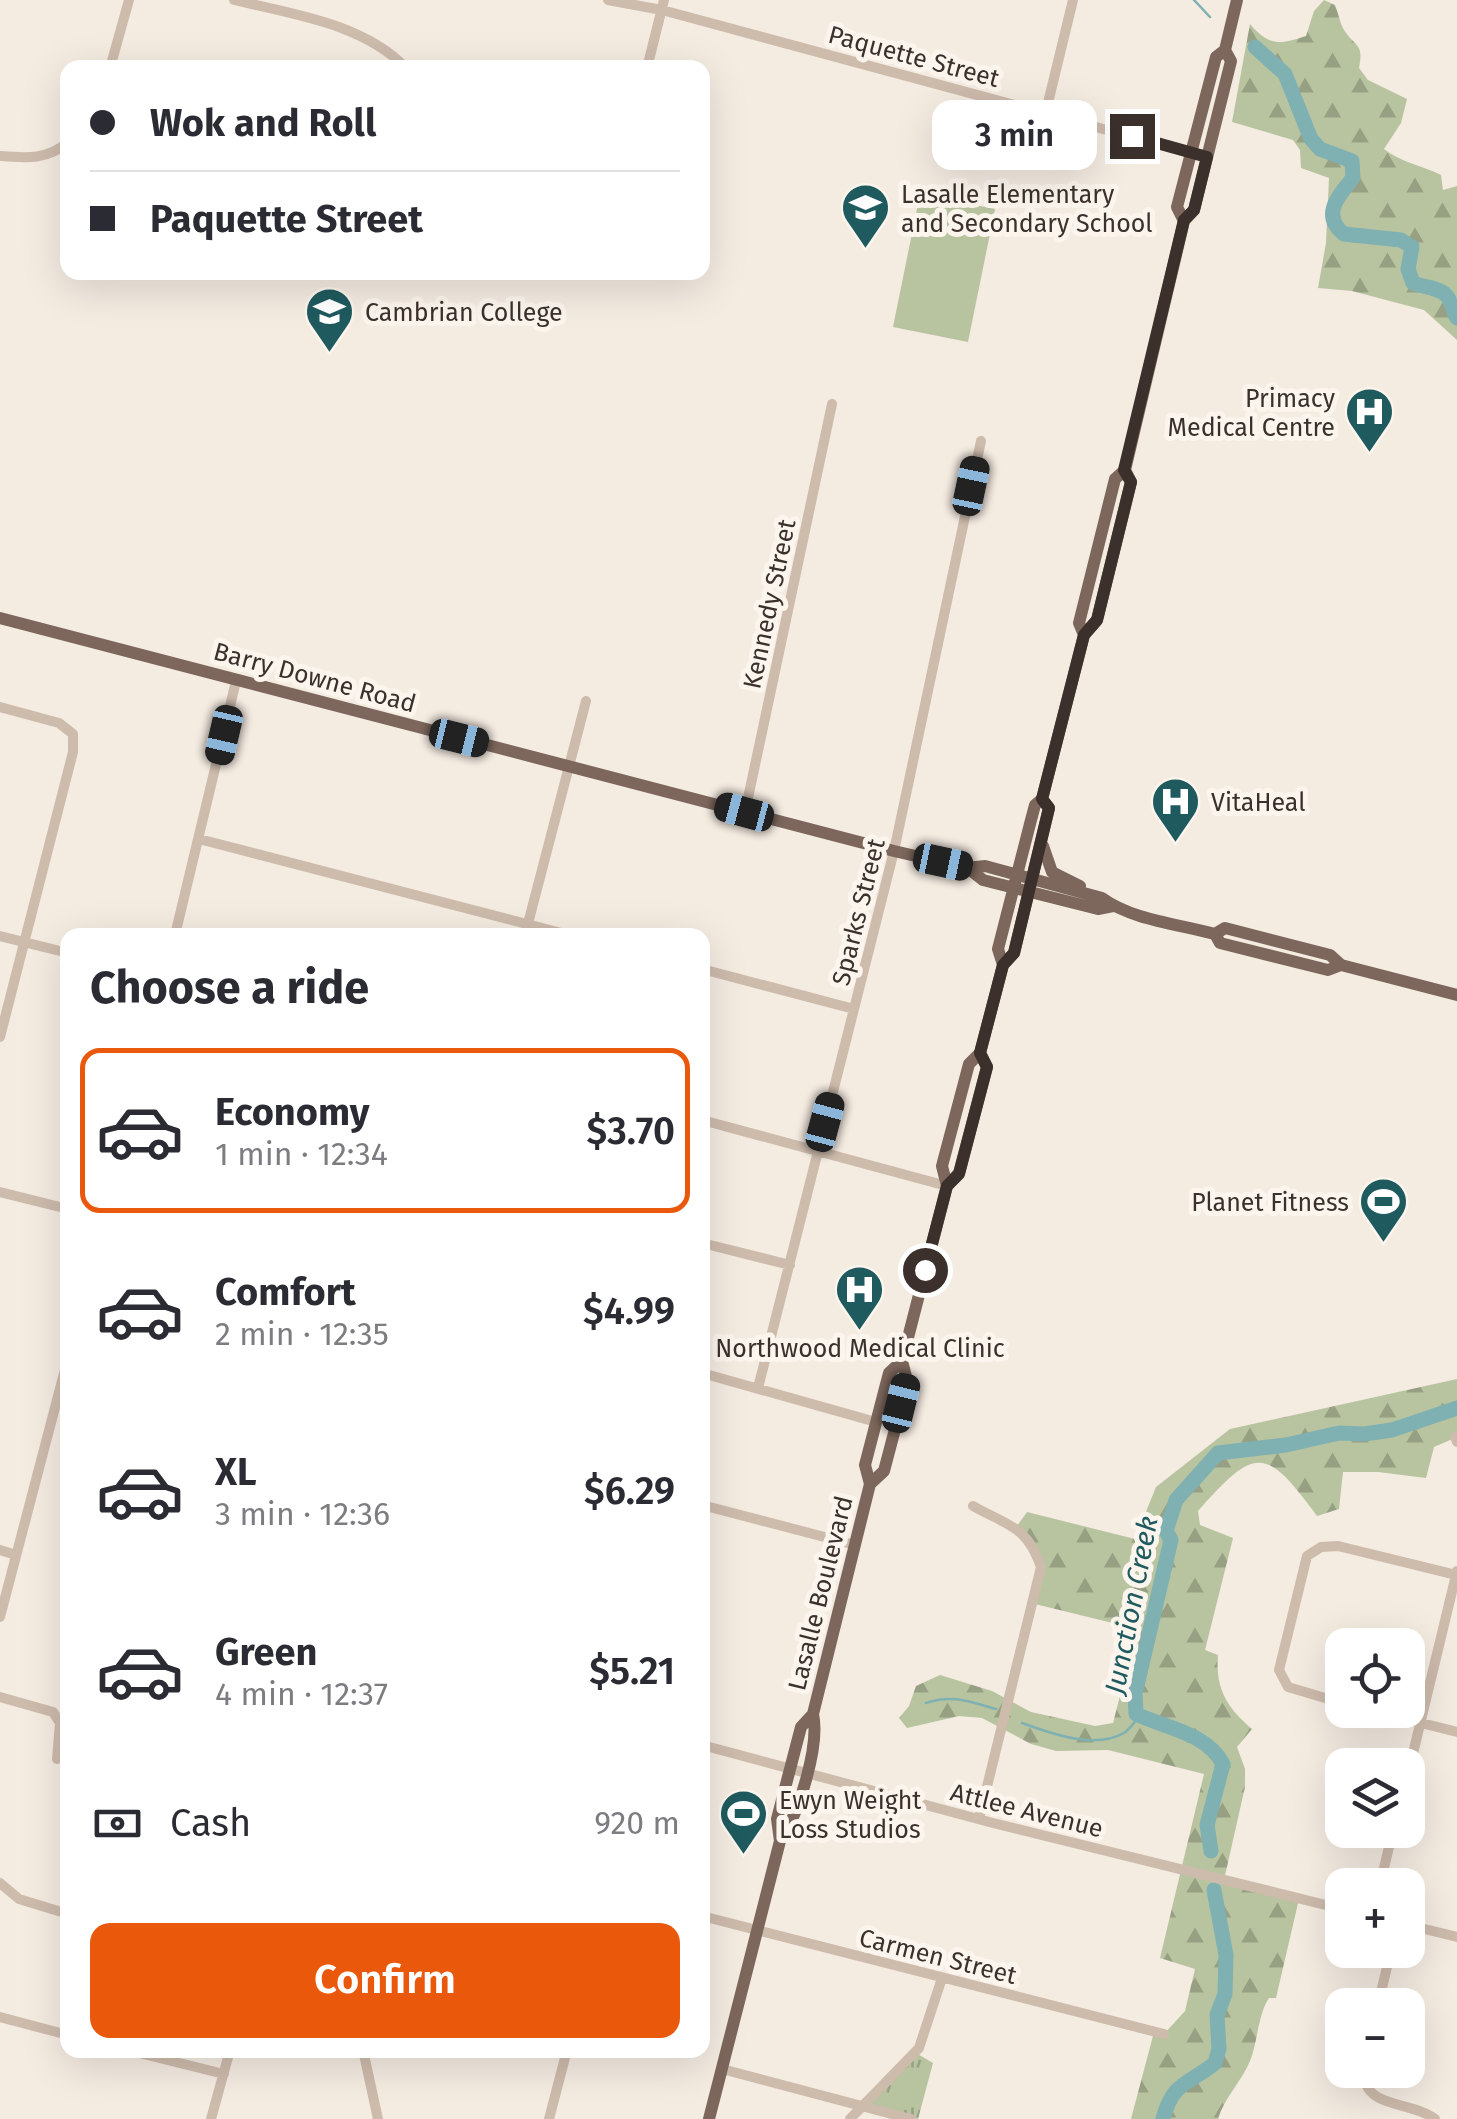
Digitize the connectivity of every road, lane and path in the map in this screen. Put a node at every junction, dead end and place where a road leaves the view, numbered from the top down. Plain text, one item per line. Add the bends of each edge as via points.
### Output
1 (129, 0) edge
2 (234, 0) edge
3 (608, 0) edge
4 (1073, 0) edge
5 (1237, 0) edge
6 (663, 5) edge
7 (1224, 50) junction
8 (112, 60) edge
9 (396, 60) edge
10 (649, 60) edge
11 (1046, 111) junction
12 (60, 148) edge
13 (1190, 152) junction
14 (0, 156) edge
15 (1207, 157) junction
16 (1184, 220) junction
17 (832, 404) dead end
18 (981, 442) dead end
19 (0, 618) edge
20 (236, 681) junction
21 (586, 702) dead end
22 (0, 708) edge
23 (570, 766) junction
24 (1042, 799) junction
25 (744, 812) junction
26 (1042, 837) junction
27 (199, 839) junction
28 (894, 851) junction
29 (1023, 884) junction
30 (1095, 896) junction
31 (1054, 898) junction
32 (1113, 906) junction
33 (177, 928) edge
34 (519, 928) edge
35 (527, 928) edge
36 (1020, 930) junction
37 (0, 936) edge
38 (22, 942) junction
39 (60, 951) edge
40 (1003, 965) junction
41 (710, 972) edge
42 (1457, 994) edge
43 (854, 1009) junction
44 (0, 1036) edge
45 (710, 1122) edge
46 (818, 1148) junction
47 (947, 1186) junction
48 (0, 1192) edge
49 (60, 1206) edge
50 (710, 1245) edge
51 (790, 1265) junction
52 (902, 1361) junction
53 (710, 1375) edge
54 (60, 1388) edge
55 (758, 1388) junction
56 (876, 1422) junction
57 (870, 1484) junction
58 (973, 1506) dead end
59 (710, 1508) edge
60 (855, 1544) junction
61 (0, 1550) edge
62 (16, 1555) junction
63 (1456, 1573) edge
64 (0, 1618) edge
65 (0, 1697) edge
66 (1325, 1698) edge
67 (1425, 1702) edge
68 (813, 1714) junction
69 (1425, 1724) edge
70 (1457, 1732) edge
71 (710, 1747) edge
72 (57, 1759) dead end
73 (790, 1770) junction
74 (806, 1774) junction
75 (978, 1819) junction
76 (780, 1840) junction
77 (0, 1882) edge
78 (1325, 1905) edge
79 (60, 1912) edge
80 (710, 1918) edge
81 (1425, 1929) edge
82 (758, 1931) junction
83 (1457, 1937) edge
84 (942, 1978) junction
85 (0, 2017) edge
86 (60, 2033) edge
87 (1164, 2034) dead end
88 (159, 2058) edge
89 (228, 2058) edge
90 (366, 2058) edge
91 (565, 2058) edge
92 (722, 2070) junction
93 (224, 2074) junction
94 (1367, 2088) edge
95 (860, 2106) junction
96 (211, 2119) edge
97 (378, 2119) edge
98 (549, 2119) edge
99 (709, 2119) edge
100 (850, 2119) edge
101 (911, 2119) edge
102 (1435, 2119) edge

1 - 8 street
2 - 9 street via 373,41
3 - 6 street, Paquette Street
4 - 11 street
5 - 7 main road, Lasalle Boulevard
6 - 10 street
6 - 11 street, Paquette Street
7 - 13 main road, Lasalle Boulevard via 1216,56
7 - 15 main road, Lasalle Boulevard via 1231,61
11 - 13 street, Paquette Street
12 - 14 street via 28,158
13 - 15 street, Paquette Street
13 - 16 main road, Lasalle Boulevard via 1176,207
15 - 16 main road, Lasalle Boulevard via 1194,210
16 - 24 main road, Lasalle Boulevard via 1124,470 1115,479 1079,622 1084,635
17 - 25 street, Kennedy Street
18 - 28 street, Sparks Street
19 - 20 main road, Barry Downe Road
20 - 23 main road, Barry Downe Road
20 - 27 street
21 - 23 street
22 - 38 street via 59,723 73,734
23 - 25 main road, Barry Downe Road
23 - 35 street
24 - 26 main road, Lasalle Boulevard via 1049,808
24 - 29 main road, Lasalle Boulevard via 1035,805
25 - 28 main road, Barry Downe Road
26 - 29 main road, Lasalle Boulevard
26 - 30 main road via 1050,870
27 - 33 street
27 - 34 street
28 - 29 main road, Barry Downe Road via 968,868 983,880
28 - 43 street, Sparks Street
29 - 30 main road, Barry Downe Road
29 - 31 main road, Barry Downe Road
29 - 36 main road, Lasalle Boulevard
29 - 40 main road, Lasalle Boulevard via 998,949
30 - 32 main road, Barry Downe Road
31 - 32 main road, Barry Downe Road
31 - 36 main road via 1031,911
32 - 42 main road, Barry Downe Road via 1215,934 1220,943
36 - 40 main road, Lasalle Boulevard
37 - 38 street
38 - 39 street
38 - 44 street
40 - 47 main road, Lasalle Boulevard via 980,1053 987,1067 959,1174
41 - 43 street
43 - 46 street, Sparks Street
45 - 46 street
46 - 47 street
46 - 51 street, Sparks Street
47 - 52 main road, Lasalle Boulevard
48 - 49 street
50 - 51 street
51 - 55 street, Sparks Street
52 - 56 main road, Lasalle Boulevard via 889,1373
52 - 57 main road, Lasalle Boulevard via 907,1380 884,1471
53 - 55 street
54 - 62 street
55 - 56 street
56 - 57 main road, Lasalle Boulevard via 865,1466
57 - 60 main road, Lasalle Boulevard
58 - 75 street via 1016,1527 1041,1567
59 - 60 street
60 - 68 main road, Lasalle Boulevard
61 - 62 street
62 - 64 street
63 - 66 street via 1338,1546 1307,1556 1279,1670 1288,1687
63 - 67 street
65 - 72 street via 53,1712 60,1724
68 - 73 main road, Lasalle Boulevard via 801,1726
68 - 74 main road, Lasalle Boulevard via 817,1731
69 - 70 street
71 - 73 street, Attlee Avenue
73 - 74 street, Attlee Avenue
73 - 76 main road, Lasalle Boulevard via 777,1819
74 - 75 street, Attlee Avenue
74 - 76 main road, Lasalle Boulevard via 792,1824
75 - 78 street, Attlee Avenue
76 - 82 main road, Lasalle Boulevard
77 - 79 street via 19,1899
80 - 82 street, Carmen Street
81 - 83 street
82 - 84 street, Carmen Street
82 - 92 main road, Lasalle Boulevard
84 - 87 street, Carmen Street
84 - 95 street via 918,2048
85 - 86 street
88 - 93 street
89 - 93 street
90 - 97 street
91 - 98 street
92 - 95 street
92 - 99 main road, Lasalle Boulevard
93 - 96 street
94 - 102 street
95 - 100 street
95 - 101 street

